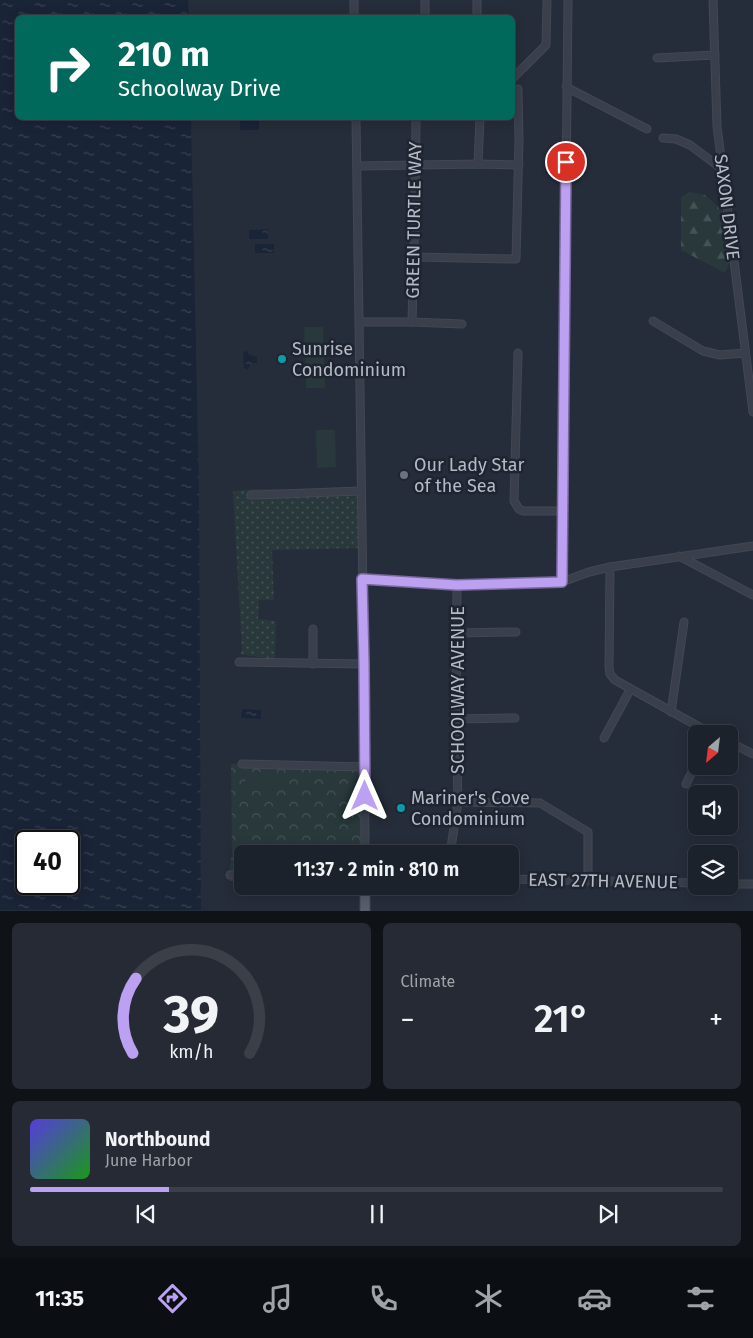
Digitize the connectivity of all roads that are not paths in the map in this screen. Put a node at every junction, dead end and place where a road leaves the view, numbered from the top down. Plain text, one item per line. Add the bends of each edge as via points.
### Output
1 (354, 0) edge
2 (425, 0) edge
3 (477, 0) edge
4 (547, 0) edge
5 (568, 0) edge
6 (713, 0) edge
7 (354, 15) edge
8 (425, 15) edge
9 (477, 15) edge
10 (715, 55) junction
11 (656, 58) dead end
12 (515, 76) edge
13 (566, 87) junction
14 (518, 89) dead end
15 (356, 120) edge
16 (416, 120) edge
17 (480, 120) edge
18 (647, 129) dead end
19 (663, 138) dead end
20 (478, 164) junction
21 (415, 165) junction
22 (519, 165) junction
23 (357, 166) junction
24 (722, 169) junction
25 (414, 258) junction
26 (653, 321) dead end
27 (359, 322) junction
28 (412, 322) junction
29 (462, 324) dead end
30 (518, 353) dead end
31 (745, 353) junction
32 (753, 412) edge
33 (361, 490) junction
34 (251, 495) dead end
35 (563, 512) junction
36 (753, 546) edge
37 (679, 556) junction
38 (610, 566) junction
39 (362, 579) junction
40 (562, 582) junction
41 (457, 585) junction
42 (753, 596) edge
43 (684, 622) dead end
44 (313, 629) dead end
45 (516, 632) dead end
46 (457, 633) junction
47 (239, 662) dead end
48 (313, 664) junction
49 (364, 664) junction
50 (630, 690) junction
51 (671, 712) junction
52 (515, 718) dead end
53 (456, 719) junction
54 (695, 725) edge
55 (604, 738) dead end
56 (738, 746) edge
57 (753, 754) edge
58 (242, 764) dead end
59 (364, 767) junction
60 (690, 775) edge
61 (686, 784) dead end
62 (458, 802) junction
63 (365, 845) edge
64 (451, 845) edge
65 (230, 875) dead end
66 (234, 875) edge
67 (519, 879) edge
68 (588, 881) junction
69 (688, 883) edge
70 (738, 884) edge
71 (753, 884) edge
72 (365, 895) edge
73 (365, 910) edge

1 - 7 street
2 - 8 street
3 - 9 street
4 - 12 street via 546,45
5 - 13 street
6 - 10 street, SAXON DRIVE
10 - 11 street
10 - 24 street, SAXON DRIVE
13 - 18 street
13 - 35 street
14 - 22 street
15 - 23 street
16 - 21 street, GREEN TURTLE WAY
17 - 20 street
19 - 24 street via 676,138 690,145
20 - 21 street
20 - 22 street
21 - 23 street
21 - 25 street, GREEN TURTLE WAY
22 - 25 street via 516,259
23 - 27 street
24 - 31 street, SAXON DRIVE
25 - 28 street, GREEN TURTLE WAY
26 - 31 street via 703,351 720,355
27 - 28 street
27 - 33 street
28 - 29 street
30 - 35 street via 514,501 523,511
31 - 32 street, SAXON DRIVE
33 - 34 street
33 - 39 street
35 - 40 street
36 - 37 street, SCHOOLWAY AVENUE
37 - 38 street, SCHOOLWAY AVENUE
37 - 42 street
38 - 40 street, SCHOOLWAY AVENUE
38 - 50 street via 610,674
39 - 41 street
39 - 49 street
40 - 41 street, SCHOOLWAY AVENUE
41 - 46 street, SCHOOLWAY AVENUE
43 - 51 street
44 - 48 street
45 - 46 street
46 - 53 street, SCHOOLWAY AVENUE
47 - 48 street
48 - 49 street
49 - 59 street
50 - 51 street
50 - 55 street
51 - 54 street
52 - 53 street
53 - 62 street, SCHOOLWAY AVENUE
56 - 57 street
58 - 59 street
59 - 63 street
60 - 61 street
62 - 64 street, SCHOOLWAY AVENUE
62 - 68 street via 540,803 588,832
65 - 66 street
67 - 68 street, EAST 27TH AVENUE
68 - 69 street, EAST 27TH AVENUE
70 - 71 street
72 - 73 main road

